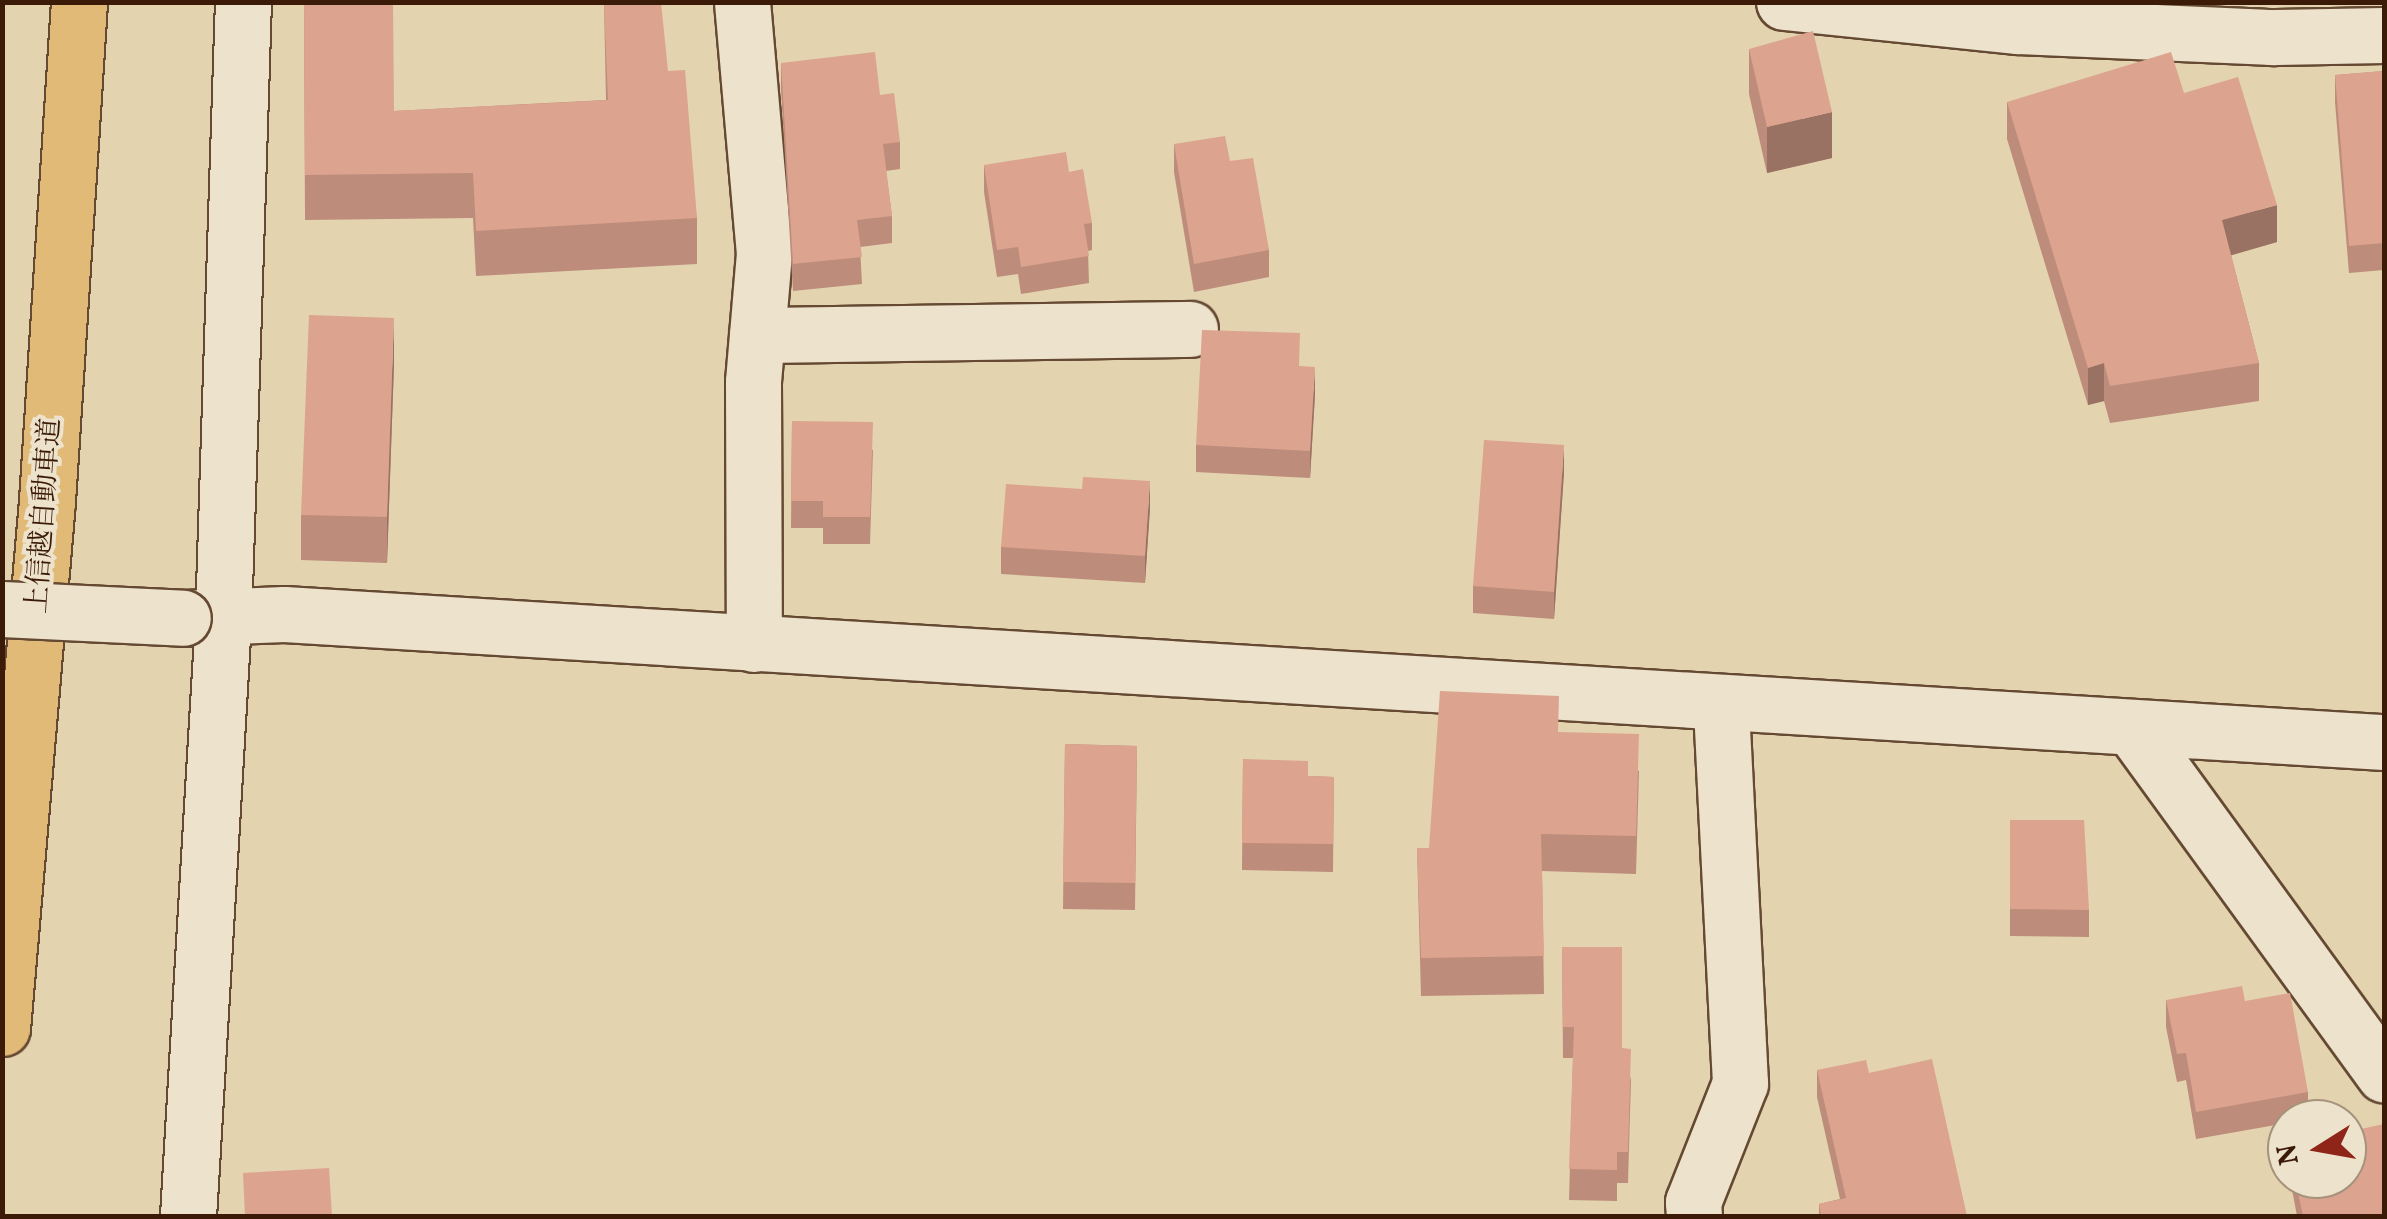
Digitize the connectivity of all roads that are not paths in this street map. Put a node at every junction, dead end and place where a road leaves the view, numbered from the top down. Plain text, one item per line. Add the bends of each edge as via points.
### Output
1 (78, 2) edge
2 (244, 2) edge
3 (742, 2) edge
4 (1784, 2) edge
5 (2384, 35) edge
6 (1190, 329) dead end
7 (757, 335) junction
8 (2, 609) edge
9 (203, 619) junction
10 (754, 644) junction
11 (1721, 702) junction
12 (2133, 729) junction
13 (2384, 742) edge
14 (2, 1028) edge
15 (2384, 1075) edge
16 (188, 1216) edge
17 (1694, 1216) edge

1 - 14 highway, 上信越自動車道 via 48,501
2 - 9 street
3 - 7 street via 764,253
4 - 5 street via 2018,26
6 - 7 street
7 - 10 street
8 - 9 street, bridge
9 - 10 street via 284,614
9 - 16 street
10 - 11 street
11 - 12 street
11 - 17 street via 1740,1084 1693,1202
12 - 13 street
12 - 15 street

